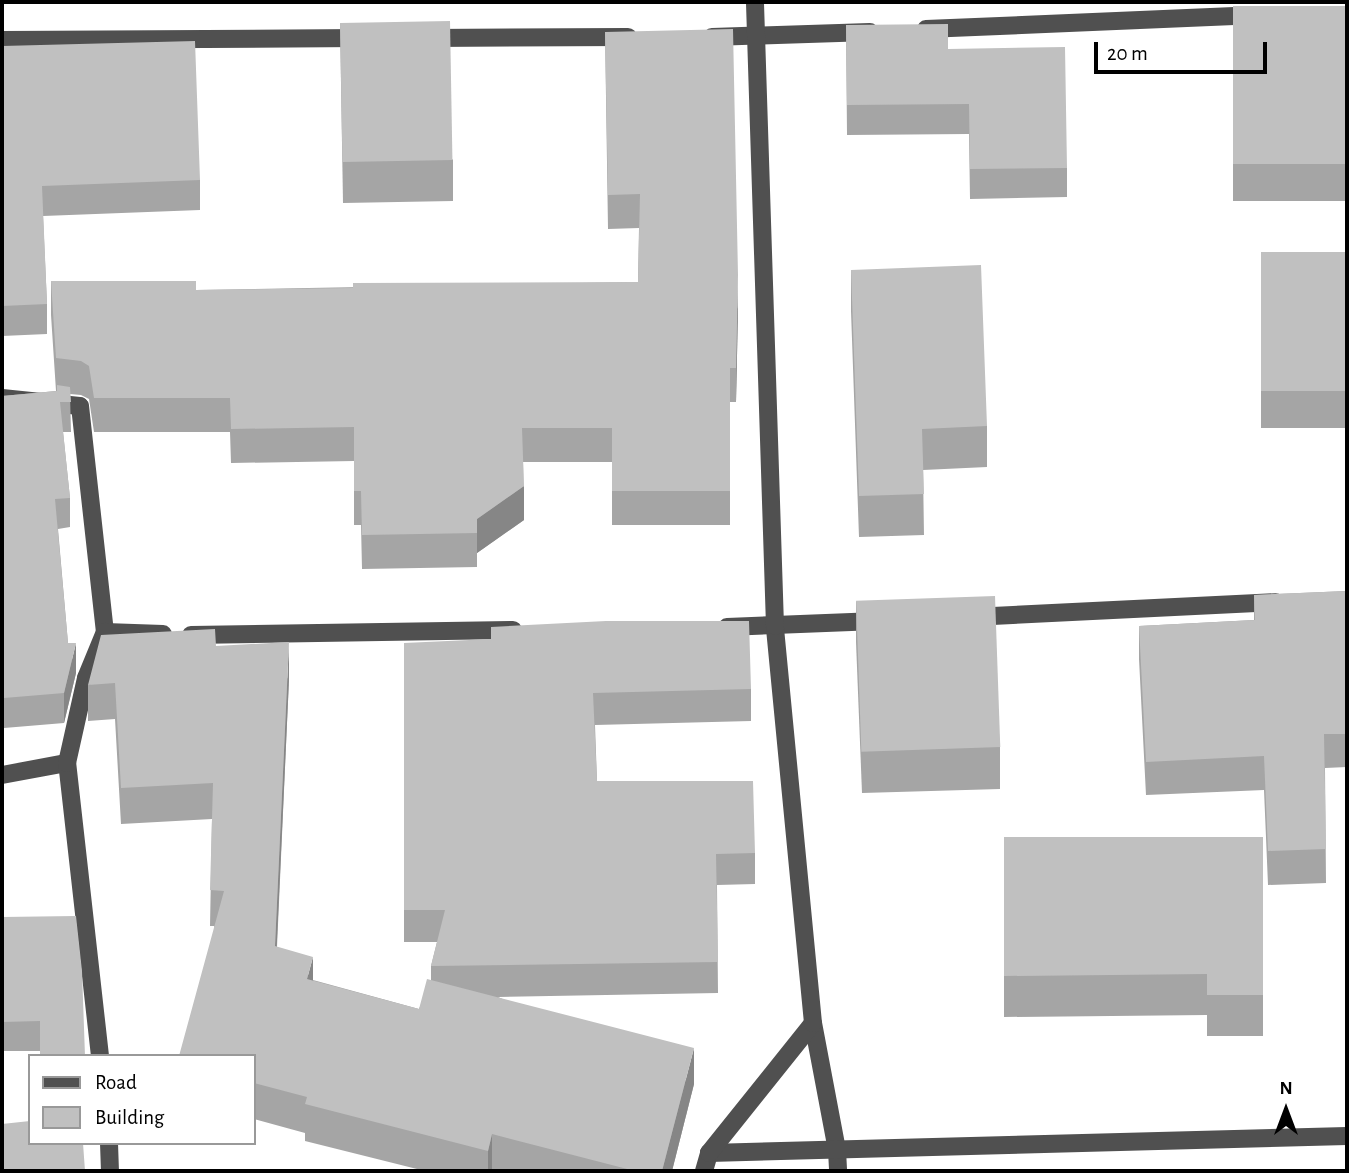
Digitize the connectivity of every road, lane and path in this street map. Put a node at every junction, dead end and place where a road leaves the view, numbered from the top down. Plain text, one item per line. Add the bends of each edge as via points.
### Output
1 (755, 2) edge
2 (1278, 15) edge
3 (643, 37) edge
4 (699, 37) edge
5 (755, 37) junction
6 (378, 38) edge
7 (406, 38) edge
8 (2, 40) edge
9 (2, 398) edge
10 (1292, 601) edge
11 (957, 617) edge
12 (901, 620) edge
13 (775, 626) junction
14 (706, 627) edge
15 (526, 630) edge
16 (105, 632) junction
17 (67, 763) junction
18 (2, 775) edge
19 (813, 1023) junction
20 (100, 1054) edge
21 (1347, 1136) edge
22 (109, 1145) edge
23 (837, 1150) junction
24 (709, 1153) junction
25 (110, 1171) edge
26 (704, 1171) edge
27 (838, 1171) edge

1 - 5 street
2 - 5 street
3 - 7 street
4 - 5 street
5 - 13 street
6 - 8 street
9 - 16 street via 80,406
10 - 11 street
12 - 13 street
13 - 14 street
13 - 19 street
15 - 16 street via 220,635
16 - 17 street via 86,678
17 - 18 street
17 - 20 street
19 - 23 street
19 - 24 street
21 - 23 street
22 - 25 street
23 - 24 street
23 - 27 street
24 - 26 street

